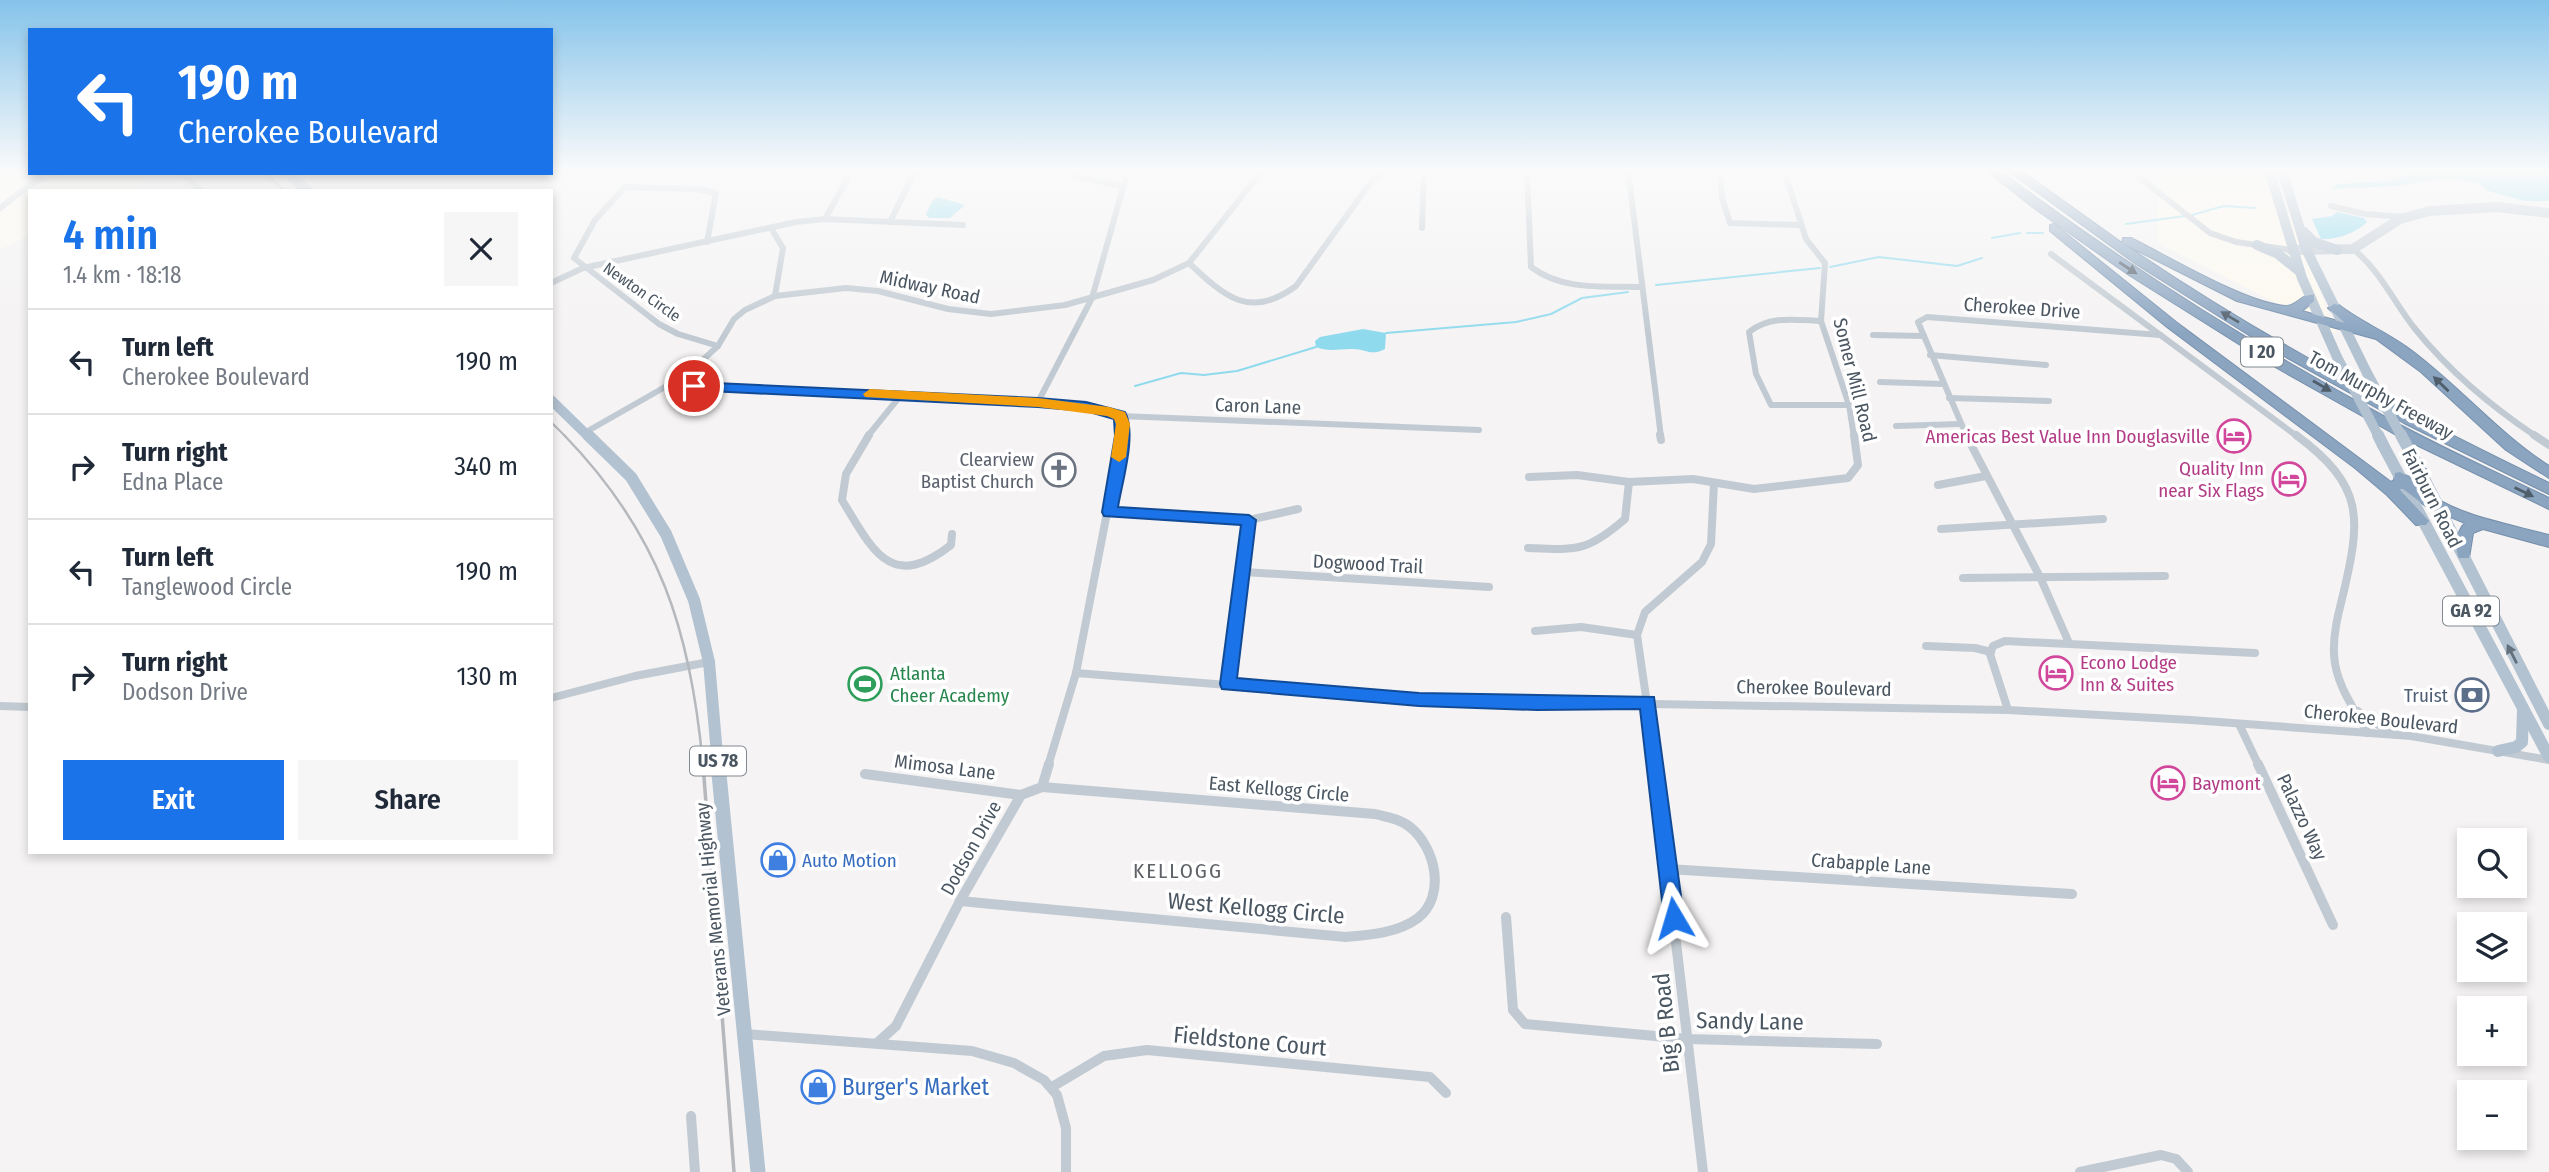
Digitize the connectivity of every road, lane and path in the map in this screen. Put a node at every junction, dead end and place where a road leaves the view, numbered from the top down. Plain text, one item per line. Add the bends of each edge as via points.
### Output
1 (2298, 224) joint
2 (595, 225) edge
3 (710, 225) edge
4 (785, 225) edge
5 (956, 225) edge
6 (963, 225) dead end
7 (1113, 225) edge
8 (1219, 225) edge
9 (1340, 225) edge
10 (1422, 225) edge
11 (1529, 225) edge
12 (1634, 225) edge
13 (1790, 225) edge
14 (1801, 225) joint
15 (2052, 225) edge
16 (2066, 225) edge
17 (2088, 225) edge
18 (2097, 225) edge
19 (2199, 225) edge
20 (2284, 225) edge
21 (2392, 225) edge
22 (771, 228) junction
23 (1422, 228) dead end
24 (2285, 228) junction
25 (707, 242) junction
26 (2257, 245) junction
27 (2353, 249) junction
28 (2291, 250) junction
29 (2331, 250) junction
30 (2308, 251) junction
31 (2051, 254) dead end
32 (1188, 263) junction
33 (583, 268) junction
34 (2316, 268) junction
35 (2300, 272) junction
36 (553, 282) edge
37 (1640, 287) junction
38 (775, 296) junction
39 (1092, 298) junction
40 (2309, 298) junction
41 (2334, 308) junction
42 (2283, 310) junction
43 (2319, 320) junction
44 (1821, 321) junction
45 (2344, 328) junction
46 (2372, 334) junction
47 (1873, 335) dead end
48 (2160, 335) junction
49 (1924, 336) junction
50 (718, 346) junction
51 (1930, 355) junction
52 (2046, 365) dead end
53 (1880, 382) dead end
54 (1942, 384) junction
55 (667, 385) junction
56 (901, 395) junction
57 (1949, 398) junction
58 (2049, 401) dead end
59 (553, 402) edge
60 (1038, 402) junction
61 (1849, 405) junction
62 (1120, 416) junction
63 (1960, 424) junction
64 (1896, 426) dead end
65 (1479, 430) dead end
66 (586, 432) junction
67 (1661, 440) dead end
68 (2549, 445) edge
69 (2418, 468) junction
70 (2366, 470) junction
71 (2549, 473) edge
72 (1986, 476) junction
73 (1529, 477) dead end
74 (1629, 482) junction
75 (1714, 482) junction
76 (2404, 482) junction
77 (1938, 485) dead end
78 (2549, 489) edge
79 (2549, 504) edge
80 (1298, 509) dead end
81 (2440, 509) junction
82 (1109, 512) junction
83 (2103, 519) dead end
84 (1249, 520) junction
85 (2421, 521) junction
86 (2009, 523) junction
87 (2485, 523) junction
88 (1941, 529) dead end
89 (952, 534) dead end
90 (2549, 541) edge
91 (1528, 548) dead end
92 (2464, 554) junction
93 (1244, 572) junction
94 (2165, 576) dead end
95 (2040, 577) junction
96 (1963, 578) dead end
97 (1489, 587) dead end
98 (1535, 631) dead end
99 (1637, 635) junction
100 (2069, 643) junction
101 (1927, 646) dead end
102 (1991, 652) junction
103 (2255, 653) dead end
104 (709, 662) junction
105 (1076, 673) junction
106 (1228, 684) junction
107 (553, 697) edge
108 (2349, 700) junction
109 (1648, 702) junction
110 (0, 706) edge
111 (2523, 706) junction
112 (28, 707) edge
113 (2008, 710) junction
114 (2357, 714) junction
115 (2239, 724) junction
116 (2549, 724) edge
117 (2344, 731) junction
118 (2368, 733) junction
119 (2401, 735) junction
120 (2498, 751) junction
121 (2549, 759) edge
122 (865, 774) dead end
123 (1042, 787) junction
124 (1021, 795) junction
125 (1668, 869) junction
126 (2072, 894) dead end
127 (960, 901) junction
128 (1419, 917) joint
129 (1506, 917) dead end
130 (2333, 925) dead end
131 (745, 1034) junction
132 (1688, 1039) junction
133 (877, 1042) junction
134 (1877, 1044) dead end
135 (1052, 1087) junction
136 (1446, 1093) dead end
137 (691, 1116) dead end
138 (2100, 1167) junction
139 (695, 1172) edge
140 (758, 1172) edge
141 (1066, 1172) edge
142 (1703, 1172) edge
143 (2080, 1172) edge
144 (2112, 1172) edge
145 (2188, 1172) edge

1 - 29 main road via 2309,239
1 - 30 main road, Fairburn Road / GA 92
2 - 33 street, Newton Circle via 575,250 574,258
3 - 25 street, Newton Circle
4 - 22 street
5 - 6 street
7 - 39 street
8 - 32 street, Midway Road
9 - 32 street via 1282,299 1252,306 1238,302
10 - 23 street
11 - 37 street via 1531,267 1540,276 1564,283
12 - 37 street
13 - 14 street
14 - 44 street, Somer Mill Road via 1825,263
15 - 70 highway via 2120,286
16 -> 79 highway, Tom Murphy Freeway / I 20 via 2258,349 2382,421
78 -> 17 highway, Tom Murphy Freeway / I 20 via 2406,417 2227,316
18 - 42 highway via 2229,293
19 - 26 street via 2210,233
20 - 24 main road, Fairburn Road / GA 92
21 - 27 street
22 - 25 street
22 - 38 street via 783,248
24 - 26 main road via 2278,240
24 - 28 main road, Fairburn Road / GA 92
25 - 33 street
26 - 28 street
26 - 35 main road via 2278,254
27 - 29 street
27 - 68 street via 2378,271 2414,328 2437,352 2490,405
28 - 30 street
28 - 35 main road, Fairburn Road / GA 92
29 - 30 street
29 - 34 main road via 2319,256
30 - 34 main road, Fairburn Road / GA 92
31 - 48 street
32 - 39 street, Midway Road via 1153,280
33 - 36 street
33 - 50 street, Newton Circle via 659,324
34 - 41 main road, Fairburn Road / GA 92
35 - 40 main road, Fairburn Road / GA 92
37 - 67 street
38 - 39 street, Midway Road via 846,288 878,290 948,309 991,314
38 - 50 street, Midway Road via 734,319
39 - 60 street
40 - 42 highway via 2297,308
40 - 43 main road, Fairburn Road / GA 92
41 - 45 main road, Fairburn Road / GA 92
41 - 46 highway
42 - 43 highway
43 - 45 highway
43 - 76 main road, Fairburn Road / GA 92, bridge
44 - 61 street, Somer Mill Road
44 - 61 street via 1757,324 1749,332 1756,374 1771,405
45 - 46 highway
45 - 69 main road, Fairburn Road / GA 92, bridge
71 -> 46 highway via 2494,435 2408,354
47 - 49 street
48 - 49 street, Cherokee Drive via 1927,317 1918,322
48 - 108 street via 2309,445 2346,485 2356,528 2334,656
49 - 51 street
50 - 55 street, Midway Road via 686,375
51 - 52 street
51 - 54 street
53 - 54 street
54 - 57 street
55 - 56 street, Caron Lane
55 - 66 street, Midway Road
56 - 60 street, Caron Lane
56 - 89 street via 869,434 840,491 842,500 871,549 886,562 919,566 951,545
57 - 58 street
57 - 63 street
59 - 66 main road, Veterans Memorial Highway / US 78
60 - 62 street, Caron Lane
61 - 75 street, Somer Mill Road via 1858,465 1848,478 1754,489
62 - 65 street, Caron Lane
62 - 82 street via 1122,436
63 - 64 street
63 - 72 street
66 - 104 main road, Veterans Memorial Highway / US 78 via 631,477 666,534 694,600
69 - 76 highway via 2414,482
69 - 81 main road, Fairburn Road / GA 92
70 - 76 highway via 2388,482
70 - 85 highway
72 - 77 street
72 - 86 street
73 - 74 street, Somer Mill Road via 1577,475
74 - 75 street, Somer Mill Road
74 - 91 street via 1625,519 1597,544 1581,550
75 - 99 street via 1711,544 1702,562 1645,612
76 - 81 highway
76 - 85 main road, Fairburn Road / GA 92
80 - 84 street
81 - 87 highway
81 - 92 main road, Fairburn Road / GA 92
82 - 84 street
82 - 105 street
83 - 86 street
84 - 93 street
85 - 111 main road, Fairburn Road / GA 92
86 - 88 street
86 - 95 street
87 - 90 highway
87 - 92 highway via 2466,531
116 -> 92 main road, Fairburn Road / GA 92
93 - 97 street, Dogwood Trail
93 - 106 street
94 - 95 street
95 - 96 street
95 - 100 street
98 - 99 street via 1581,627
99 - 109 street, Big B Road
100 - 102 street via 2005,641
100 - 103 street
101 - 102 street
102 - 113 street
104 - 107 street
104 - 131 main road, Veterans Memorial Highway / US 78
105 - 106 street, Cherokee Boulevard
105 - 123 street
106 - 109 street, Cherokee Boulevard via 1419,700
108 - 114 street
108 - 119 street via 2370,721
109 - 113 street, Cherokee Boulevard
109 - 125 street, Big B Road
110 - 112 street
111 - 120 main road via 2522,742
111 - 121 main road, Fairburn Road / GA 92
113 - 115 street, Cherokee Boulevard
114 - 117 street via 2355,723
114 - 118 street
115 - 117 street, Cherokee Boulevard
115 - 130 street, Palazzo Way
117 - 118 street, Cherokee Boulevard
118 - 119 street, Cherokee Boulevard
119 - 120 street, Cherokee Boulevard
120 - 121 street, Cherokee Boulevard
122 - 124 street, Mimosa Lane
123 - 124 street, Dodson Drive
123 - 128 street, East Kellogg Circle via 1375,814 1401,822 1413,831 1435,869 1436,891
124 - 127 street, Dodson Drive
125 - 126 street, Crabapple Lane
125 - 132 street, Big B Road
127 - 128 street, West Kellogg Circle via 1346,937 1394,930
127 - 133 street, Dodson Drive via 896,1026
129 - 132 street, Sandy Lane via 1513,1010 1525,1024
131 - 133 street
131 - 140 main road, Veterans Memorial Highway / US 78
132 - 134 street, Sandy Lane
132 - 142 street, Big B Road
133 - 135 street via 996,1055
135 - 136 street, Fieldstone Court via 1104,1056 1147,1050 1430,1077
135 - 141 street via 1068,1142
137 - 139 street
138 - 143 street
138 - 144 street
138 - 145 street via 2161,1155 2176,1159

